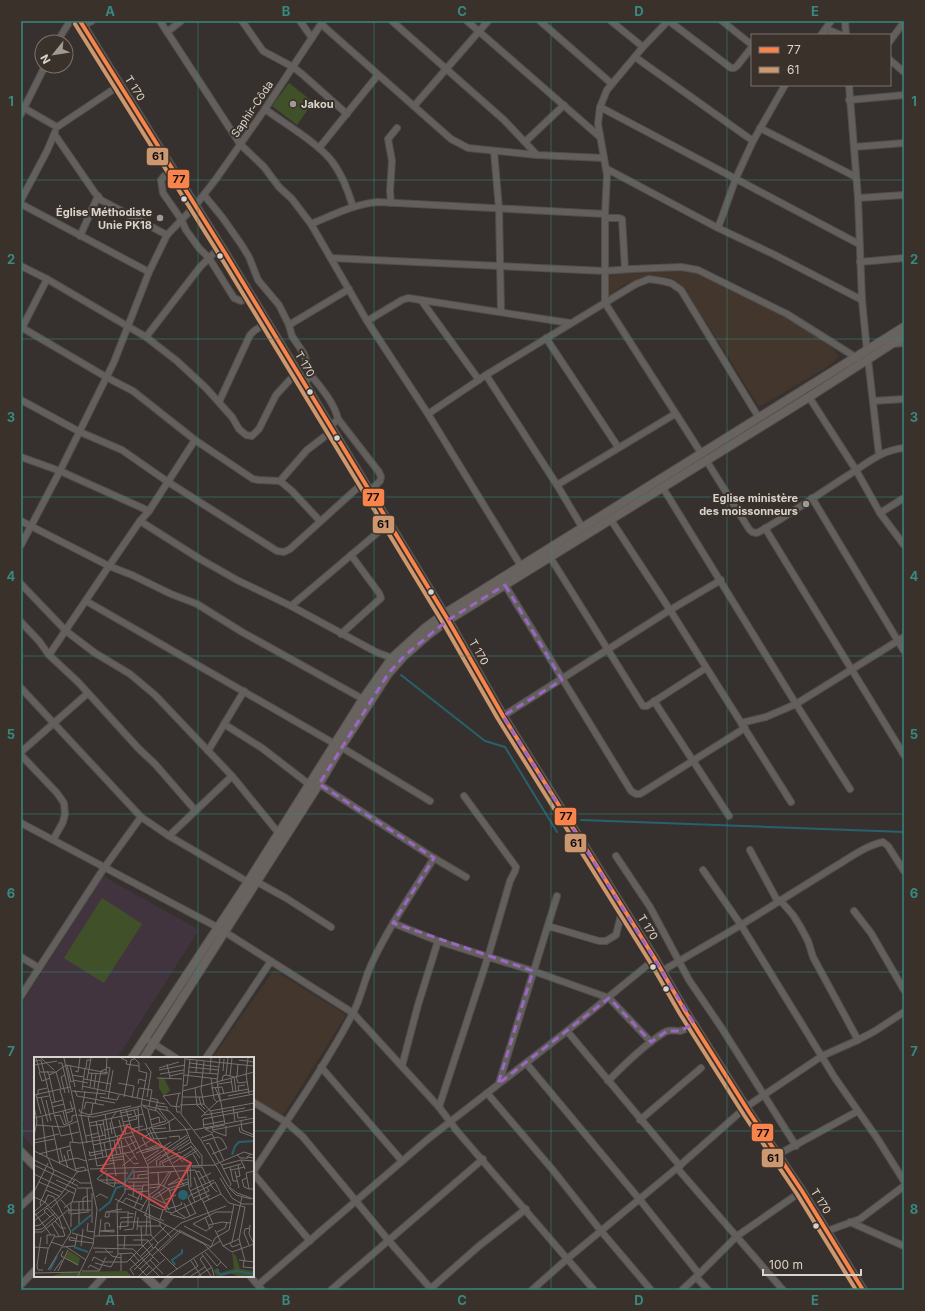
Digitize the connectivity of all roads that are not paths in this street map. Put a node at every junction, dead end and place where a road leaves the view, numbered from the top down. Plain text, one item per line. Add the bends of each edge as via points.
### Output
1 (70, 21) edge
2 (92, 21) edge
3 (160, 21) edge
4 (181, 21) edge
5 (242, 21) edge
6 (300, 21) edge
7 (392, 21) edge
8 (467, 21) edge
9 (488, 21) edge
10 (540, 21) edge
11 (611, 21) edge
12 (668, 21) edge
13 (722, 21) edge
14 (822, 21) edge
15 (845, 21) edge
16 (904, 22) edge
17 (322, 23) edge
18 (82, 24) edge
19 (828, 25) edge
20 (479, 31) junction
21 (167, 32) junction
22 (62, 34) edge
23 (822, 34) edge
24 (840, 34) edge
25 (846, 34) edge
26 (312, 38) junction
27 (891, 40) edge
28 (751, 45) edge
29 (643, 47) junction
30 (751, 47) edge
31 (635, 57) junction
32 (891, 61) edge
33 (293, 67) junction
34 (447, 69) junction
35 (904, 72) edge
36 (41, 74) edge
37 (378, 75) junction
38 (612, 84) junction
39 (120, 85) junction
40 (784, 86) edge
41 (849, 86) edge
42 (904, 95) edge
43 (850, 100) junction
44 (564, 105) junction
45 (414, 106) junction
46 (600, 107) junction
47 (265, 109) junction
48 (23, 111) edge
49 (347, 114) junction
50 (57, 127) junction
51 (397, 128) dead end
52 (760, 128) junction
53 (55, 135) junction
54 (600, 137) junction
55 (753, 141) junction
56 (525, 142) junction
57 (904, 143) edge
58 (240, 144) junction
59 (854, 147) junction
60 (319, 148) junction
61 (494, 151) junction
62 (538, 156) junction
63 (604, 158) junction
64 (607, 169) junction
65 (173, 170) junction
66 (856, 177) junction
67 (736, 178) junction
68 (204, 195) junction
69 (904, 195) edge
70 (98, 196) junction
71 (858, 198) junction
72 (21, 200) edge
73 (391, 203) junction
74 (21, 204) edge
75 (195, 206) junction
76 (353, 207) junction
77 (499, 209) junction
78 (605, 216) junction
79 (181, 219) junction
80 (311, 224) junction
81 (718, 228) junction
82 (167, 235) junction
83 (80, 236) junction
84 (859, 244) junction
85 (220, 246) junction
86 (209, 258) junction
87 (331, 258) junction
88 (904, 258) edge
89 (860, 262) junction
90 (21, 266) edge
91 (501, 266) junction
92 (625, 269) junction
93 (605, 271) junction
94 (149, 272) junction
95 (46, 279) junction
96 (349, 290) junction
97 (251, 298) junction
98 (421, 300) junction
99 (862, 300) junction
100 (605, 303) junction
101 (501, 312) junction
102 (367, 321) junction
103 (266, 323) junction
104 (570, 323) junction
105 (289, 325) junction
106 (128, 326) junction
107 (904, 327) edge
108 (21, 328) edge
109 (904, 336) edge
110 (146, 337) junction
111 (546, 338) junction
112 (891, 344) junction
113 (904, 344) edge
114 (868, 355) junction
115 (857, 358) junction
116 (297, 372) junction
117 (311, 375) junction
118 (486, 375) junction
119 (106, 377) junction
120 (479, 380) junction
121 (304, 383) junction
122 (809, 397) junction
123 (21, 400) edge
124 (904, 400) edge
125 (219, 402) junction
126 (873, 402) junction
127 (428, 414) junction
128 (674, 414) junction
129 (759, 418) junction
130 (338, 419) junction
131 (331, 429) junction
132 (80, 432) junction
133 (195, 440) junction
134 (618, 447) junction
135 (904, 448) edge
136 (879, 455) junction
137 (21, 457) edge
138 (704, 457) junction
139 (856, 470) junction
140 (60, 471) junction
141 (280, 481) junction
142 (168, 482) junction
143 (364, 482) junction
144 (557, 485) junction
145 (663, 488) junction
146 (370, 491) junction
147 (812, 498) junction
148 (904, 498) edge
149 (149, 510) junction
150 (880, 513) junction
151 (611, 520) junction
152 (21, 521) edge
153 (140, 521) junction
154 (320, 521) junction
155 (389, 523) junction
156 (32, 526) junction
157 (582, 527) junction
158 (765, 528) junction
159 (21, 545) edge
160 (904, 545) edge
161 (351, 555) junction
162 (550, 556) junction
163 (109, 566) junction
164 (521, 566) junction
165 (721, 580) junction
166 (21, 584) edge
167 (505, 585) junction
168 (86, 601) junction
169 (291, 606) junction
170 (670, 610) junction
171 (446, 617) junction
172 (21, 622) edge
173 (66, 631) junction
174 (341, 634) junction
175 (904, 637) edge
176 (897, 641) junction
177 (608, 650) junction
178 (904, 651) edge
179 (49, 655) junction
180 (392, 658) junction
181 (706, 668) junction
182 (851, 669) junction
183 (562, 680) junction
184 (21, 688) edge
185 (244, 691) junction
186 (88, 693) junction
187 (363, 699) junction
188 (654, 702) junction
189 (796, 704) junction
190 (504, 716) junction
191 (53, 723) junction
192 (224, 724) junction
193 (743, 725) junction
194 (338, 745) junction
195 (208, 751) junction
196 (21, 752) edge
197 (21, 755) edge
198 (904, 755) edge
199 (692, 761) junction
200 (232, 776) junction
201 (319, 784) junction
202 (310, 785) junction
203 (850, 789) dead end
204 (464, 796) dead end
205 (430, 801) dead end
206 (792, 802) dead end
207 (195, 810) junction
208 (729, 816) dead end
209 (141, 817) junction
210 (21, 823) edge
211 (168, 836) junction
212 (282, 836) junction
213 (53, 840) junction
214 (750, 850) dead end
215 (616, 856) dead end
216 (434, 858) junction
217 (104, 868) junction
218 (703, 870) dead end
219 (904, 871) edge
220 (466, 877) dead end
221 (248, 882) junction
222 (257, 882) junction
223 (557, 896) dead end
224 (779, 901) junction
225 (623, 907) junction
226 (854, 911) dead end
227 (393, 924) junction
228 (742, 925) junction
229 (331, 926) dead end
230 (548, 926) junction
231 (218, 927) junction
232 (225, 932) junction
233 (438, 942) junction
234 (21, 957) edge
235 (488, 957) junction
236 (655, 959) junction
237 (271, 960) junction
238 (679, 961) junction
239 (39, 968) junction
240 (533, 971) junction
241 (662, 971) junction
242 (904, 990) edge
243 (21, 996) edge
244 (609, 998) junction
245 (353, 1012) junction
246 (904, 1012) edge
247 (694, 1024) junction
248 (567, 1031) junction
249 (145, 1038) junction
250 (858, 1040) junction
251 (651, 1042) junction
252 (154, 1044) junction
253 (822, 1056) junction
254 (133, 1057) edge
255 (145, 1057) edge
256 (174, 1057) edge
257 (207, 1057) edge
258 (526, 1063) junction
259 (402, 1066) junction
260 (321, 1067) junction
261 (701, 1068) dead end
262 (608, 1081) junction
263 (498, 1084) junction
264 (487, 1093) junction
265 (764, 1094) junction
266 (254, 1103) edge
267 (439, 1107) junction
268 (746, 1107) junction
269 (858, 1111) junction
270 (640, 1120) junction
271 (286, 1122) junction
272 (450, 1122) junction
273 (796, 1146) junction
274 (21, 1152) edge
275 (777, 1155) junction
276 (483, 1159) junction
277 (402, 1161) junction
278 (34, 1165) edge
279 (678, 1167) junction
280 (254, 1171) edge
281 (254, 1174) edge
282 (904, 1181) edge
283 (904, 1186) edge
284 (802, 1191) junction
285 (34, 1194) edge
286 (640, 1200) junction
287 (356, 1201) junction
288 (21, 1206) edge
289 (526, 1209) junction
290 (850, 1222) junction
291 (827, 1231) junction
292 (601, 1232) junction
293 (737, 1236) junction
294 (310, 1241) junction
295 (389, 1241) junction
296 (904, 1246) edge
297 (567, 1259) junction
298 (34, 1271) edge
299 (698, 1276) junction
300 (103, 1277) edge
301 (146, 1277) edge
302 (170, 1277) edge
303 (251, 1277) edge
304 (21, 1285) edge
305 (260, 1287) edge
306 (91, 1290) edge
307 (160, 1290) edge
308 (331, 1290) edge
309 (430, 1290) edge
310 (532, 1290) edge
311 (594, 1290) edge
312 (651, 1290) edge
313 (682, 1290) edge
314 (708, 1290) edge
315 (783, 1290) edge
316 (864, 1290) edge

1 - 22 street
2 - 18 street
3 - 21 street
4 - 21 street
5 - 33 street via 264,51
6 - 26 street
7 - 34 street
8 - 20 street
9 - 20 street
10 - 38 street
11 - 29 street
12 - 29 street
12 - 30 street via 731,68 737,66
13 - 28 street
14 - 19 street
15 - 25 street
16 - 27 street
17 - 26 street, Saphir-Côda
17 - 37 street
18 - 39 street, T 170
19 - 23 street
19 - 24 street
20 - 34 street
20 - 44 street
21 - 58 street
26 - 33 street, Saphir-Côda
29 - 31 street
31 - 38 street
31 - 55 street
32 - 35 street
33 - 47 street, Saphir-Côda
33 - 49 street
34 - 45 street
34 - 56 street
36 - 48 street
37 - 45 street
37 - 49 street
38 - 46 street
39 - 50 street
39 - 65 street, T 170
40 - 52 street
41 - 43 street
42 - 43 street
43 - 59 street
44 - 54 street
44 - 56 street
45 - 61 street via 460,145
46 - 54 street
46 - 67 street
47 - 58 street, Saphir-Côda
47 - 60 street
48 - 50 street
49 - 60 street
50 - 53 street
51 - 73 street via 388,139 392,161
52 - 55 street
52 - 66 street
53 - 70 street
53 - 72 street
54 - 63 street
55 - 67 street
56 - 62 street
57 - 59 street
58 - 68 street, Saphir-Côda
58 - 80 street via 264,167
59 - 66 street
60 - 76 street via 331,160 341,176
61 - 62 street
61 - 77 street
62 - 63 street
63 - 64 street
64 - 78 street
64 - 81 street
65 - 75 street, T 170
65 - 79 street via 161,180 162,187
66 - 71 street
67 - 81 street
67 - 84 street
68 - 75 street, Saphir-Côda
68 - 105 street via 241,244 258,280 279,306
69 - 71 street
70 - 82 street via 101,200
70 - 83 street
71 - 84 street
73 - 76 street via 368,203
73 - 77 street
74 - 83 street
75 - 79 street, Saphir-Côda
75 - 85 street, T 170
76 - 80 street
77 - 78 street
77 - 91 street
78 - 92 street via 622,219
78 - 93 street
79 - 82 street, Saphir-Côda
79 - 86 street via 199,248
80 - 87 street
81 - 99 street
82 - 94 street, Saphir-Côda
83 - 94 street
84 - 89 street
85 - 86 street
85 - 97 street, T 170
86 - 97 street via 234,298 241,301
86 - 110 street
87 - 91 street
87 - 96 street
88 - 89 street
89 - 99 street
90 - 95 street
91 - 93 street
91 - 101 street
92 - 93 street
92 - 115 street via 681,267 698,270 787,314
93 - 100 street
94 - 106 street, Saphir-Côda
95 - 106 street
95 - 108 street
96 - 102 street
96 - 105 street
97 - 103 street, T 170
98 - 101 street
98 - 102 street via 402,300
98 - 120 street
99 - 114 street
100 - 104 street
100 - 128 street
100 - 129 street via 649,279 671,283 681,290
101 - 104 street
102 - 127 street
103 - 116 street, T 170
103 - 125 street via 250,335
104 - 111 street
105 - 117 street via 292,336 304,354
106 - 110 street
106 - 119 street, Saphir-Côda
107 - 114 street
108 - 119 street
109 - 112 street
110 - 125 street via 177,361
111 - 118 street
111 - 134 street
112 - 113 street
112 - 114 street
114 - 115 street
114 - 122 street
114 - 126 street
115 - 129 street
116 - 121 street, T 170
116 - 125 street via 276,395 259,429 252,436 246,435 239,428
117 - 121 street
117 - 130 street via 328,398
118 - 120 street
118 - 144 street
119 - 132 street, Saphir-Côda
119 - 133 street via 138,395
120 - 127 street
121 - 131 street, T 170
122 - 138 street
122 - 139 street
123 - 132 street
124 - 126 street
126 - 136 street
127 - 164 street
128 - 134 street
128 - 138 street
129 - 138 street
130 - 131 street
130 - 146 street via 381,476
131 - 141 street via 307,450
131 - 143 street, T 170
132 - 140 street, Saphir-Côda
132 - 142 street via 122,450
133 - 141 street via 248,476 259,480
133 - 142 street
134 - 144 street
135 - 136 street
136 - 139 street
137 - 140 street
138 - 145 street
138 - 157 street
138 - 158 street via 749,529 757,533
139 - 147 street
139 - 150 street
140 - 149 street
140 - 156 street, Saphir-Côda
141 - 154 street
142 - 149 street
142 - 154 street via 277,551 284,552 290,549
143 - 146 street, T 170
143 - 154 street
144 - 157 street
145 - 151 street
145 - 165 street
146 - 155 street, T 170
147 - 158 street
147 - 176 street
148 - 150 street
149 - 153 street
150 - 160 street
151 - 162 street
151 - 170 street
152 - 156 street
153 - 163 street
153 - 169 street via 225,573
155 - 161 street
155 - 171 street, T 170
156 - 159 street, Saphir-Côda
156 - 163 street
157 - 164 street
158 - 182 street
161 - 169 street
161 - 174 street via 381,598
162 - 167 street
162 - 177 street
163 - 168 street
163 - 187 street via 197,604
164 - 171 street
165 - 170 street
165 - 189 street
166 - 173 street
167 - 171 street
167 - 183 street
168 - 173 street
168 - 185 street
169 - 174 street
170 - 177 street
170 - 181 street
171 - 180 street via 425,628
171 - 190 street, T 170
171 - 194 street via 388,674
172 - 179 street
173 - 179 street
173 - 195 street via 138,680
174 - 180 street
175 - 176 street
176 - 178 street
176 - 182 street
177 - 183 street
177 - 188 street via 643,706
179 - 186 street
180 - 187 street
181 - 188 street
181 - 193 street
182 - 189 street
182 - 198 street
183 - 190 street
183 - 199 street via 631,791 640,794
184 - 191 street
185 - 192 street
185 - 194 street
186 - 191 street
186 - 207 street
187 - 194 street
188 - 199 street
189 - 193 street
189 - 203 street
190 - 225 street, T 170
191 - 196 street
191 - 209 street
192 - 195 street
192 - 202 street via 262,748
193 - 199 street
193 - 206 street
194 - 201 street
194 - 202 street
194 - 205 street
195 - 200 street
197 - 213 street via 64,803 63,822
199 - 208 street
200 - 207 street
200 - 212 street
201 - 212 street
201 - 216 street
202 - 212 street
204 - 235 street via 516,867
207 - 211 street
209 - 211 street
209 - 217 street
210 - 213 street
211 - 221 street
212 - 221 street
212 - 222 street
213 - 217 street
214 - 224 street
215 - 238 street via 650,907
216 - 220 street
216 - 227 street
217 - 231 street
217 - 239 street
218 - 228 street
219 - 224 street via 888,846 883,842 877,843
221 - 222 street
221 - 231 street
222 - 229 street
222 - 232 street
223 - 230 street
224 - 228 street
224 - 250 street via 800,926 813,957
225 - 230 street via 616,935 606,941
225 - 236 street, T 170
226 - 242 street via 871,933
227 - 233 street
227 - 245 street via 370,966
228 - 238 street
228 - 253 street
230 - 240 street
231 - 232 street
231 - 249 street
232 - 237 street
232 - 252 street
233 - 235 street
233 - 259 street
234 - 239 street
235 - 240 street
235 - 267 street
236 - 241 street, T 170
236 - 244 street
237 - 245 street
237 - 257 street
238 - 241 street
238 - 265 street
239 - 243 street
240 - 244 street
240 - 263 street
241 - 247 street, T 170
244 - 248 street
244 - 251 street
245 - 259 street
245 - 260 street
246 - 250 street
247 - 251 street via 681,1031 667,1031
247 - 268 street, T 170
248 - 258 street
248 - 262 street
249 - 252 street
249 - 254 street
250 - 253 street
251 - 262 street
252 - 255 street
252 - 256 street
253 - 265 street
253 - 269 street
258 - 263 street
258 - 286 street
259 - 267 street
260 - 271 street
260 - 277 street
261 - 270 street
262 - 270 street
263 - 264 street
264 - 272 street
264 - 292 street via 552,1169
265 - 268 street
265 - 273 street
266 - 271 street
267 - 272 street
268 - 275 street, T 170
268 - 279 street
269 - 273 street
269 - 282 street
270 - 279 street
271 - 280 street
271 - 287 street via 303,1137
272 - 276 street
272 - 277 street
273 - 275 street
274 - 278 street
275 - 284 street, T 170
276 - 289 street
276 - 295 street
277 - 287 street
279 - 286 street
279 - 293 street
281 - 294 street
283 - 290 street via 860,1219
284 - 291 street, T 170
284 - 293 street
285 - 288 street
286 - 292 street
286 - 299 street
287 - 294 street
287 - 295 street
289 - 297 street
289 - 309 street via 479,1246
290 - 291 street
290 - 296 street
291 - 316 street, T 170
292 - 297 street
292 - 312 street
293 - 299 street
293 - 315 street
294 - 305 street
295 - 308 street
295 - 309 street
297 - 310 street
297 - 311 street
298 - 304 street
299 - 313 street
299 - 314 street
300 - 306 street
301 - 307 street
302 - 307 street
303 - 305 street

